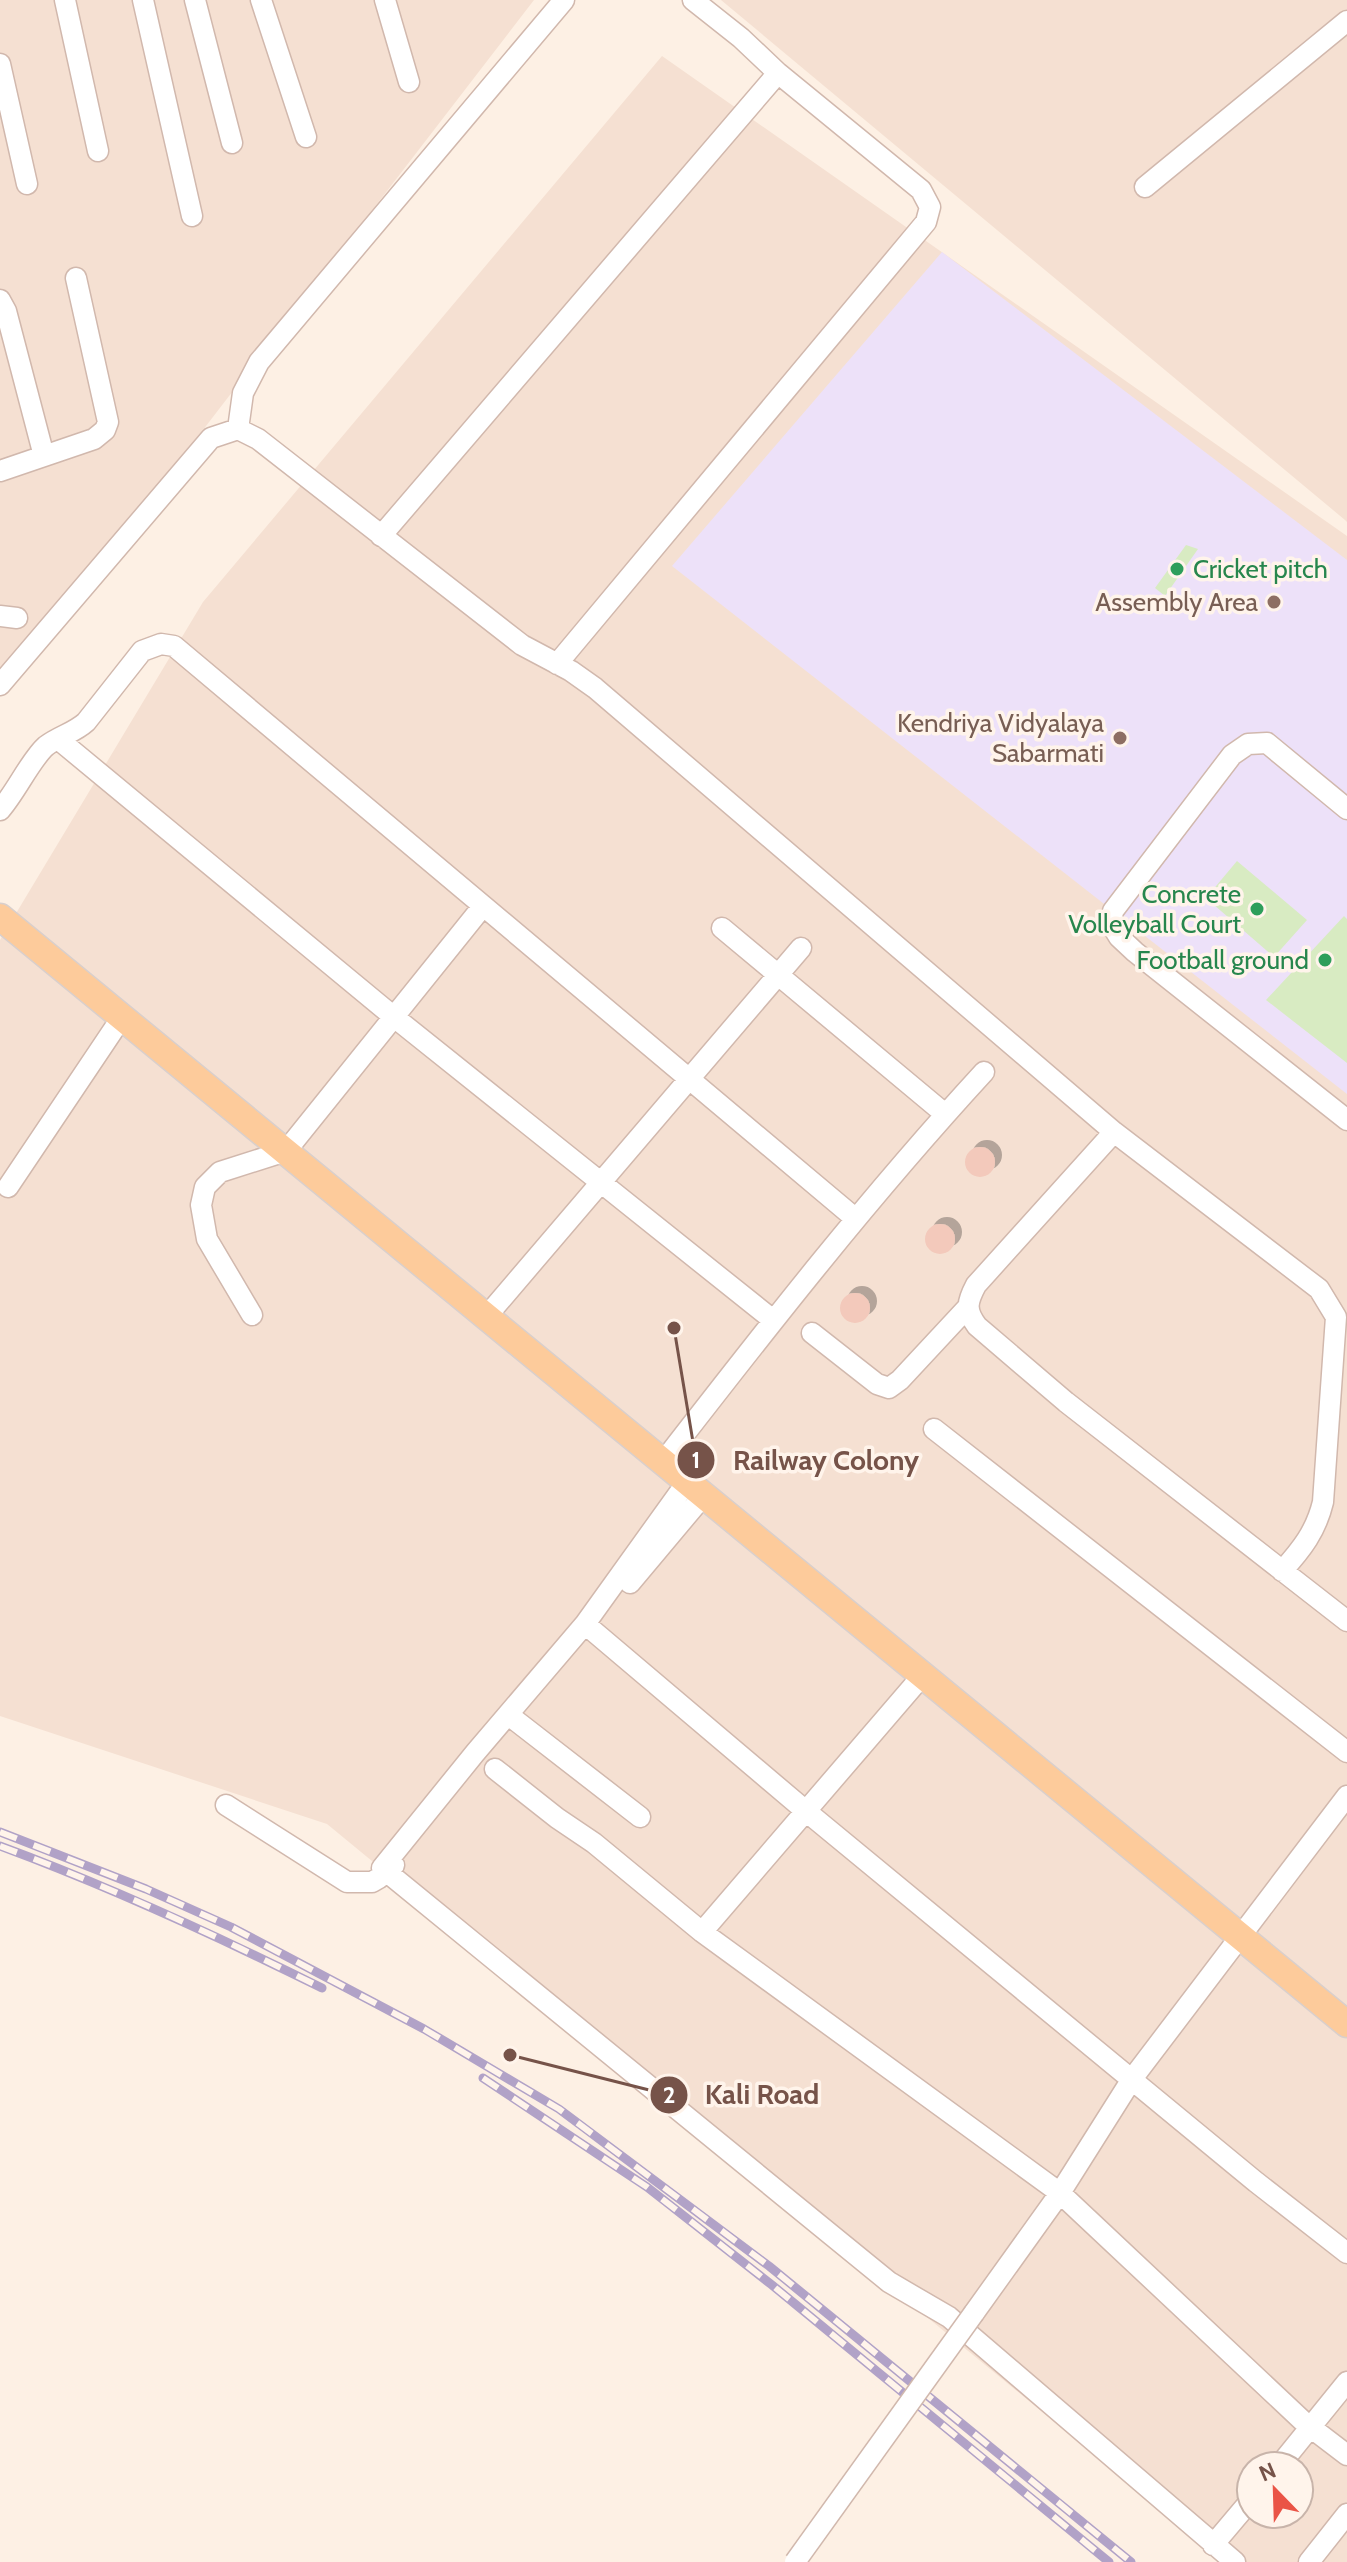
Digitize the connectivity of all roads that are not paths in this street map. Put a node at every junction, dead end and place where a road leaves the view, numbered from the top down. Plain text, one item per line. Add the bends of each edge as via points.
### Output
1 (65, 0) edge
2 (143, 0) edge
3 (195, 0) edge
4 (261, 0) edge
5 (385, 0) edge
6 (564, 0) edge
7 (693, 0) edge
8 (1347, 21) edge
9 (0, 64) edge
10 (778, 73) junction
11 (409, 82) dead end
12 (306, 137) dead end
13 (232, 143) dead end
14 (98, 151) dead end
15 (27, 184) dead end
16 (1145, 187) dead end
17 (192, 216) dead end
18 (76, 278) dead end
19 (0, 300) edge
20 (238, 429) junction
21 (44, 456) junction
22 (0, 471) edge
23 (381, 536) junction
24 (557, 664) junction
25 (0, 685) edge
26 (58, 739) junction
27 (1347, 809) edge
28 (0, 810) edge
29 (483, 906) junction
30 (0, 917) edge
31 (722, 928) dead end
32 (801, 948) dead end
33 (777, 974) junction
34 (122, 1017) junction
35 (394, 1017) junction
36 (984, 1072) dead end
37 (688, 1078) junction
38 (945, 1114) junction
39 (1347, 1120) edge
40 (1114, 1132) junction
41 (286, 1151) junction
42 (601, 1182) junction
43 (8, 1187) dead end
44 (856, 1219) junction
45 (967, 1308) junction
46 (252, 1315) dead end
47 (486, 1317) junction
48 (773, 1320) junction
49 (812, 1333) dead end
50 (934, 1429) dead end
51 (663, 1462) junction
52 (695, 1489) junction
53 (1282, 1571) junction
54 (1347, 1621) edge
55 (588, 1626) junction
56 (922, 1676) junction
57 (515, 1720) junction
58 (1347, 1752) edge
59 (495, 1769) dead end
60 (1347, 1796) edge
61 (226, 1805) dead end
62 (807, 1812) junction
63 (640, 1817) dead end
64 (388, 1870) junction
65 (702, 1932) junction
66 (1243, 1937) junction
67 (1347, 2024) edge
68 (643, 2069) dead end
69 (1132, 2079) junction
70 (1060, 2193) junction
71 (1347, 2253) edge
72 (1347, 2382) edge
73 (1311, 2427) junction
74 (1292, 2450) edge
75 (1347, 2455) edge
76 (1347, 2514) edge
77 (1235, 2519) edge
78 (1213, 2545) junction
79 (795, 2562) edge
80 (1235, 2562) edge
81 (1309, 2562) edge

1 - 14 street
2 - 17 street
3 - 13 street
4 - 12 street
5 - 11 street
6 - 20 street via 259,362 243,393
7 - 10 street
8 - 16 street
9 - 15 street
10 - 23 street
10 - 24 street via 921,190 930,207 926,222
18 - 21 street via 108,422 94,439
19 - 21 street
20 - 23 street
20 - 25 street via 211,438
21 - 22 street
23 - 24 street via 522,645
24 - 40 street via 595,688
26 - 28 street via 44,748
26 - 29 street via 86,722 142,651 174,646
26 - 35 street
27 - 39 street via 1267,743 1248,744 1232,755 1113,911 1111,924 1135,952
29 - 35 street
29 - 37 street
30 - 34 main road
31 - 33 street
32 - 33 street
33 - 37 street
33 - 38 street
34 - 41 main road
34 - 43 street
35 - 41 street
35 - 42 street
36 - 38 street
37 - 42 street
37 - 44 street
38 - 44 street
40 - 45 street via 976,1285
40 - 53 street via 1319,1289 1336,1317 1323,1502 1318,1524
41 - 46 street via 220,1172 202,1195 207,1239
41 - 47 main road
42 - 47 street
42 - 48 street
44 - 48 street
45 - 49 street via 889,1388
45 - 53 street via 977,1326 1066,1402
47 - 51 main road
48 - 51 street
50 - 58 street
51 - 52 main road
52 - 55 street
52 - 56 main road
53 - 54 street
55 - 57 street
55 - 62 street
55 - 64 street via 382,1868
56 - 62 street
56 - 66 main road
57 - 63 street
57 - 64 street
59 - 65 street
60 - 66 street
61 - 64 street via 347,1882 372,1882
62 - 65 street
62 - 69 street
64 - 68 street
64 - 78 street via 889,2282 949,2317
65 - 70 street
66 - 67 main road
66 - 69 street
69 - 70 street
69 - 71 street
70 - 73 street
70 - 79 street, bridge
72 - 73 street
73 - 74 street
73 - 75 street
76 - 81 street
77 - 78 street
78 - 80 street

